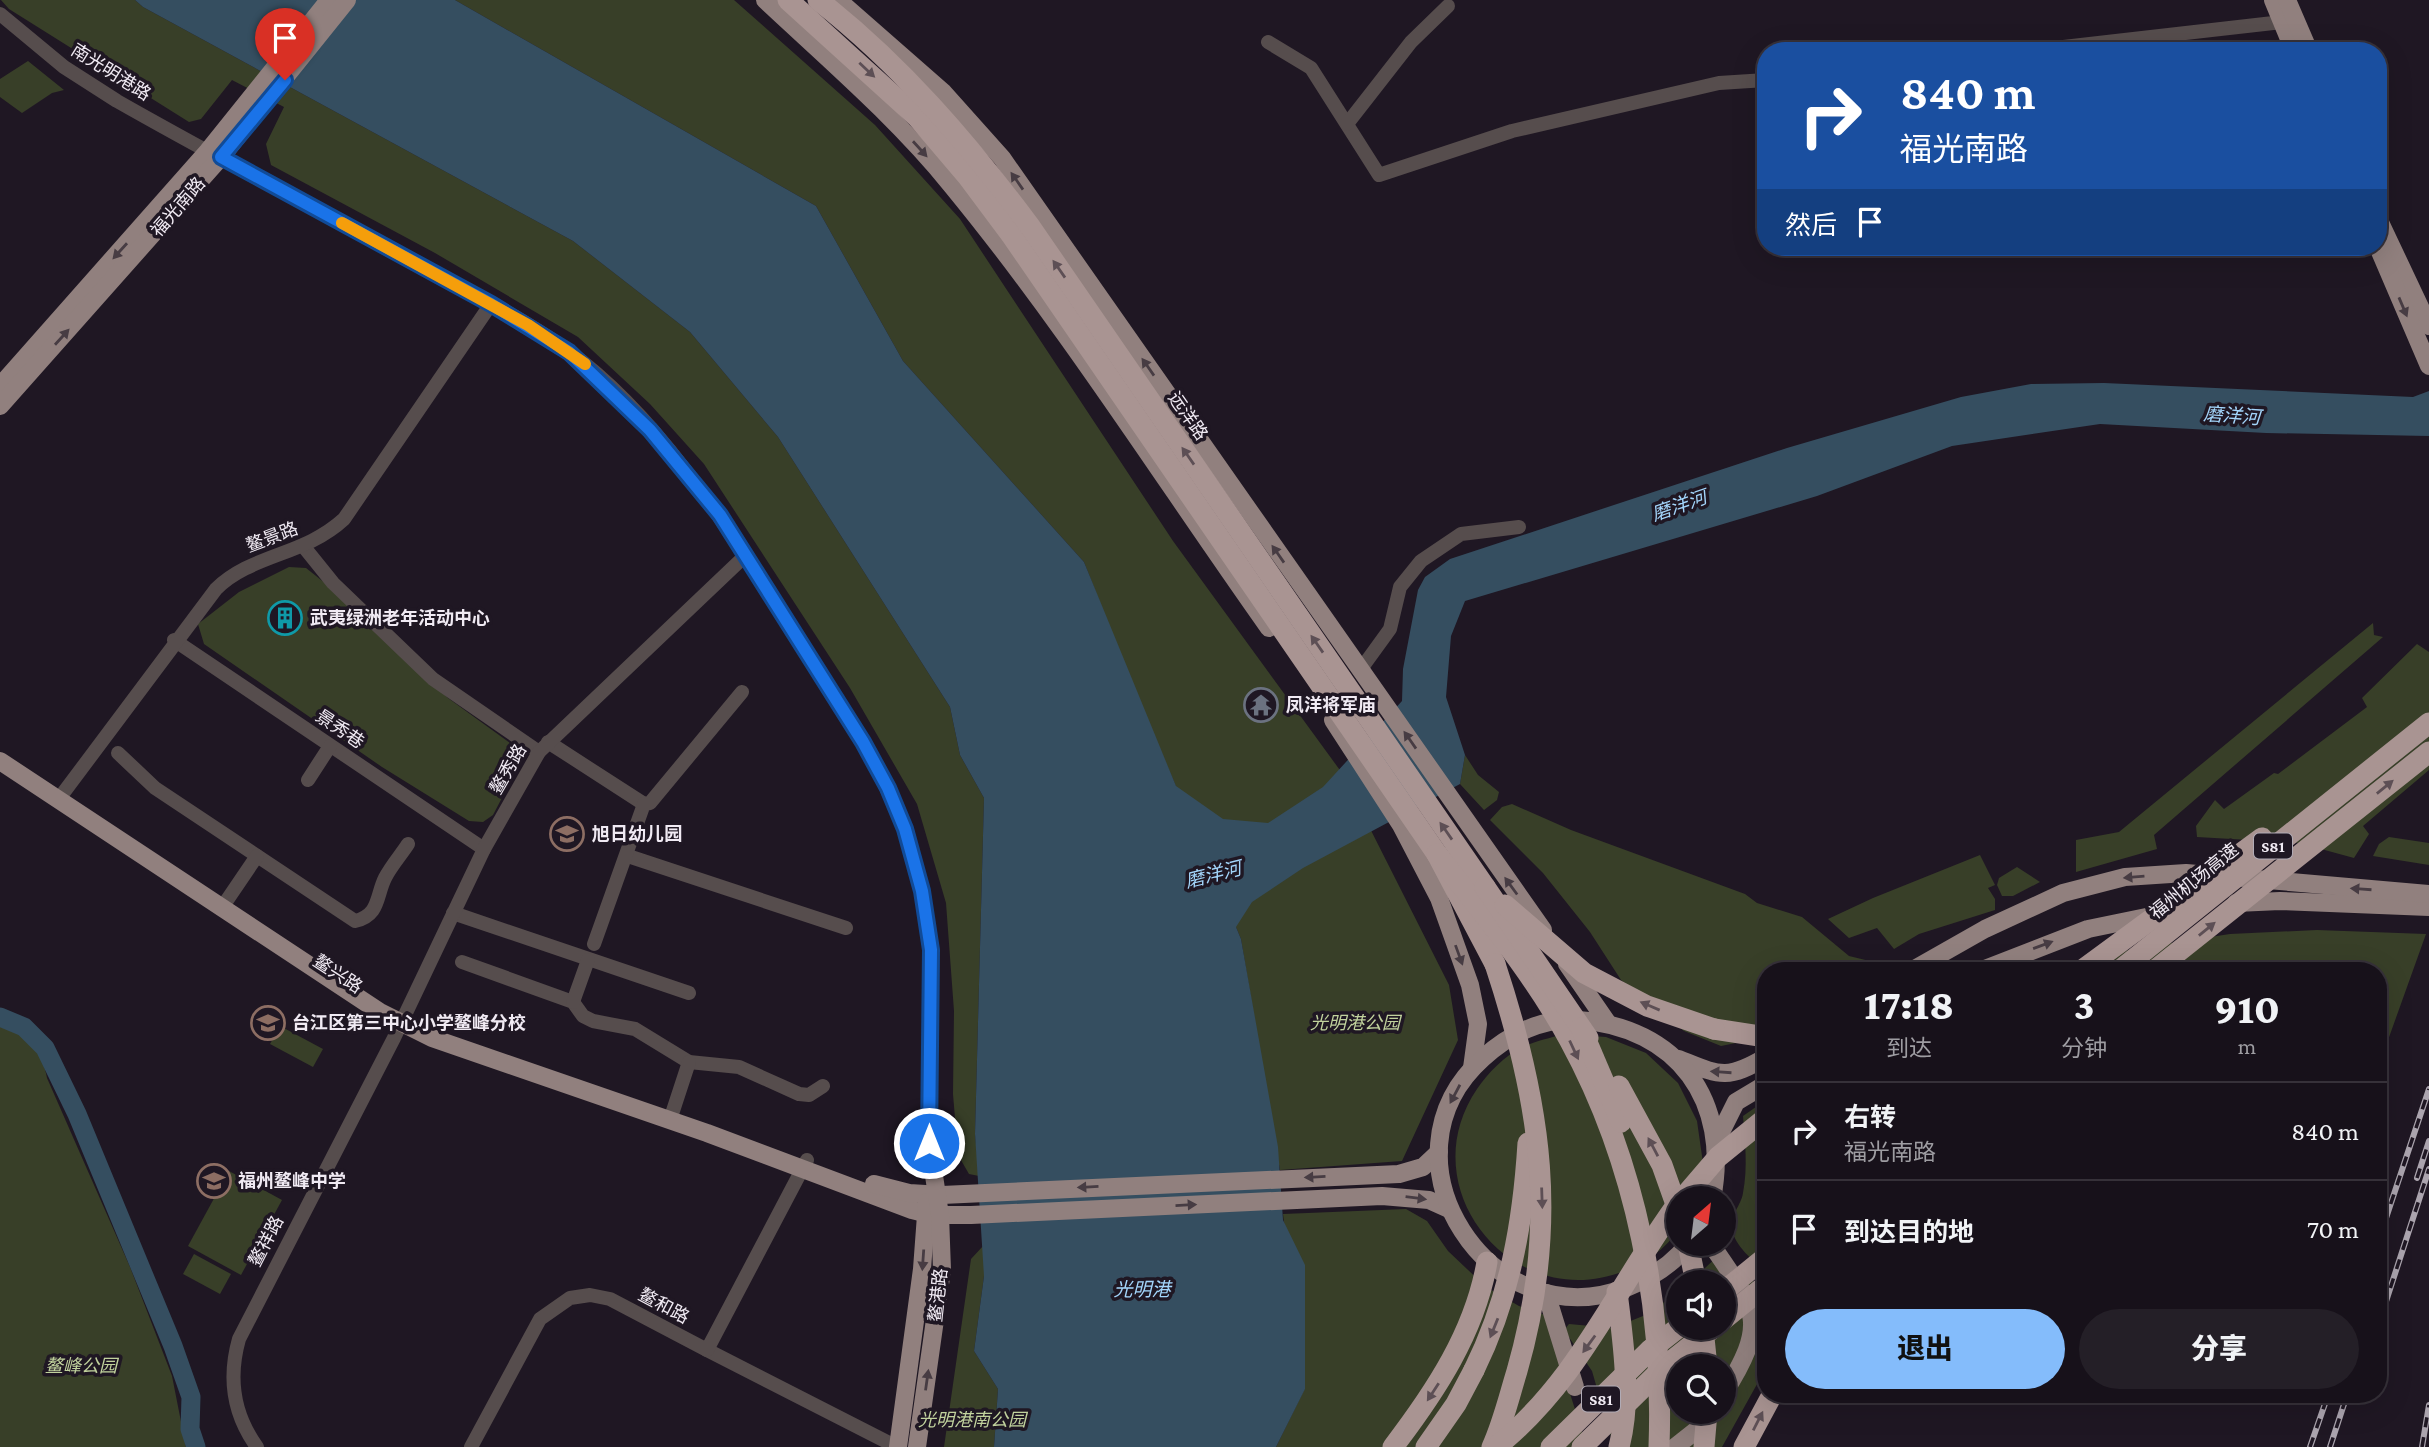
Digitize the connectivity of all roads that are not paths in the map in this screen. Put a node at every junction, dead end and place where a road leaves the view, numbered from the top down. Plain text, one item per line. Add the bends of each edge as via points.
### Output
1 (329, 0) edge
2 (347, 0) edge
3 (765, 0) edge
4 (779, 0) edge
5 (788, 0) edge
6 (2273, 0) edge
7 (2287, 0) edge
8 (1448, 6) dead end
9 (824, 7) edge
10 (0, 14) edge
11 (2282, 22) junction
12 (1268, 42) dead end
13 (2106, 42) edge
14 (2290, 42) edge
15 (2305, 42) edge
16 (1757, 81) edge
17 (263, 96) junction
18 (1347, 124) junction
19 (215, 154) junction
20 (2387, 236) edge
21 (2382, 256) edge
22 (491, 304) junction
23 (2427, 317) edge
24 (2429, 366) edge
25 (0, 386) edge
26 (0, 406) edge
27 (1519, 527) dead end
28 (303, 547) junction
29 (746, 555) junction
30 (174, 640) junction
31 (1361, 669) junction
32 (742, 692) dead end
33 (2429, 723) edge
34 (330, 746) junction
35 (543, 747) junction
36 (0, 750) edge
37 (2429, 752) edge
38 (118, 753) dead end
39 (0, 761) edge
40 (2372, 766) junction
41 (308, 780) dead end
42 (61, 796) junction
43 (644, 804) junction
44 (408, 844) dead end
45 (485, 849) junction
46 (1437, 854) junction
47 (257, 856) junction
48 (628, 856) junction
49 (1485, 887) junction
50 (2429, 894) edge
51 (223, 905) junction
52 (2429, 907) edge
53 (453, 913) junction
54 (846, 928) dead end
55 (594, 944) dead end
56 (588, 960) junction
57 (462, 962) dead end
58 (1927, 962) edge
59 (2001, 962) edge
60 (2093, 962) edge
61 (2130, 962) edge
62 (2165, 962) edge
63 (690, 993) dead end
64 (573, 1002) junction
65 (402, 1018) junction
66 (1607, 1022) junction
67 (1581, 1028) junction
68 (1757, 1036) edge
69 (1674, 1057) junction
70 (689, 1062) junction
71 (1757, 1063) edge
72 (1472, 1068) junction
73 (823, 1086) dead end
74 (1757, 1089) edge
75 (1530, 1092) junction
76 (671, 1115) junction
77 (1757, 1125) edge
78 (1717, 1140) junction
79 (929, 1143) joint
80 (1439, 1152) junction
81 (806, 1164) junction
82 (1669, 1186) edge
83 (1693, 1186) edge
84 (1714, 1186) edge
85 (869, 1187) junction
86 (933, 1195) junction
87 (1449, 1209) junction
88 (933, 1214) junction
89 (1666, 1221) edge
90 (1676, 1256) edge
91 (1720, 1256) edge
92 (1487, 1262) junction
93 (1757, 1264) edge
94 (1736, 1281) edge
95 (1616, 1292) junction
96 (1757, 1292) edge
97 (1546, 1293) junction
98 (1736, 1309) edge
99 (1666, 1337) edge
100 (1698, 1340) edge
101 (707, 1350) junction
102 (1736, 1372) edge
103 (1575, 1387) dead end
104 (1768, 1403) edge
105 (1702, 1424) edge
106 (1707, 1424) edge
107 (257, 1447) edge
108 (471, 1447) edge
109 (898, 1447) edge
110 (916, 1447) edge
111 (1393, 1447) edge
112 (1426, 1447) edge
113 (1493, 1447) edge
114 (1551, 1447) edge
115 (1582, 1447) edge
116 (1619, 1447) edge
117 (1659, 1447) edge
118 (1674, 1447) edge
119 (1704, 1447) edge
120 (1744, 1447) edge

1 - 17 main road, 福光南路
2 - 17 main road, 福光南路
3 -> 72 main road via 904,132 952,185 1048,311 1316,694 1401,825 1438,898 1469,985 1479,1036
4 - 9 highway
5 - 9 highway, 远洋路
6 - 11 main road
7 - 15 main road
8 - 18 street via 1410,42
31 -> 9 main road via 1002,158 943,92
9 -> 46 highway, 远洋路 via 975,186
49 -> 9 highway, 远洋路 via 984,164 931,102
10 - 19 street, 南光明港路 via 85,82
11 - 13 street
11 - 14 main road
12 - 18 street via 1311,68
16 - 18 street via 1719,83 1512,131 1379,175
17 - 19 main road, 福光南路
19 - 22 street, 鳌港路
19 -> 25 main road, 福光南路
26 -> 19 main road, 福光南路
20 - 23 main road
21 -> 24 main road
22 - 28 street, 鳌景路 via 350,512
22 - 29 street, 鳌港路 via 569,352 612,391 686,471
27 - 31 street via 1461,534 1421,561 1399,587 1390,629
28 - 30 street, 鳌景路 via 231,575 206,598
28 - 35 street via 433,679
29 - 35 street, 鳌秀路
29 - 79 street, 鳌港路 via 873,759 910,845 931,950
30 - 34 street, 景秀巷
30 - 42 street, 鳌景路
66 -> 31 main road
32 - 43 street via 650,803
33 - 40 highway, 福州机场高速 / S81, bridge
34 - 41 street
34 - 45 street, 景秀巷
35 - 43 street
35 - 45 street, 鳌秀路
36 - 42 main road, 鳌兴路
62 -> 37 highway, S81, bridge
38 - 47 street via 155,788
39 - 42 main road, 鳌兴路
40 - 60 highway, bridge via 2295,814
40 - 61 highway, 福州机场高速 / S81, bridge
42 - 51 main road, 鳌兴路
43 - 48 street
44 - 47 street via 384,878 375,908 355,921
45 - 53 street, 鳌秀路
46 - 75 highway, bridge via 1495,964 1519,1037
46 -> 117 highway, bridge via 1570,1041 1622,1161 1638,1219 1651,1297 1661,1400
47 - 51 street
48 - 54 street
48 - 55 street
49 - 67 highway, bridge
68 -> 49 highway, bridge via 1714,1029 1670,1014 1584,973
50 -> 58 main road via 2186,873 2125,877 2063,894 1985,929
51 - 65 main road, 鳌兴路 via 380,1013
59 -> 52 main road via 2088,929 2214,904 2280,901
53 - 56 street
53 - 65 street, 鳌秀路
56 - 63 street
56 - 64 street
57 - 64 street
64 - 70 street via 583,1016 635,1029
65 - 76 main road, 鳌兴路 via 432,1038
65 - 107 street, 鳌祥路 via 239,1339 233,1369 235,1397
66 - 69 main road via 1654,1041
66 - 72 main road via 1570,1019 1533,1026 1500,1043
82 -> 67 highway, bridge via 1625,1095
67 - 118 highway, bridge via 1615,1104 1646,1192 1667,1301
71 -> 69 main road via 1740,1073 1718,1073
69 - 78 main road via 1709,1109
70 - 73 street via 740,1066 799,1094 809,1095
70 - 76 street
72 -> 80 main road via 1448,1107
74 - 78 main road via 1736,1102
75 -> 112 highway, bridge via 1524,1202 1511,1277 1495,1328 1456,1404
75 -> 113 highway, bridge via 1541,1163 1543,1234 1527,1336
76 - 81 main road, 鳌兴路
77 - 83 highway, bridge via 1718,1157
78 - 84 main road
79 - 86 main road, 鳌港路
80 -> 86 main road via 1423,1167 1399,1174
80 - 87 main road
81 - 85 main road, 鳌兴路
81 - 101 street
85 - 86 main road
85 - 88 main road
86 - 88 main road, 鳌港路
88 -> 87 main road via 1382,1196 1429,1200
87 - 92 main road via 1465,1238
88 -> 109 main road, 鳌港路
110 -> 88 main road, 鳌港路 via 942,1270
89 -> 113 highway, bridge via 1567,1373
90 - 95 main road via 1642,1282
91 - 102 main road via 1745,1292 1752,1311 1753,1329
92 - 97 main road via 1514,1281
92 -> 111 highway via 1458,1348
93 - 94 highway, bridge
95 - 97 main road via 1581,1297
95 - 116 highway via 1624,1384
96 - 98 highway, bridge
97 - 103 main road
99 - 114 highway, S81, bridge
100 - 115 highway, S81, bridge
101 - 108 street, 鳌和路 via 610,1299 570,1298 540,1318
101 - 109 street, 鳌和路
120 -> 104 highway
105 - 118 main road
106 - 119 highway, bridge

